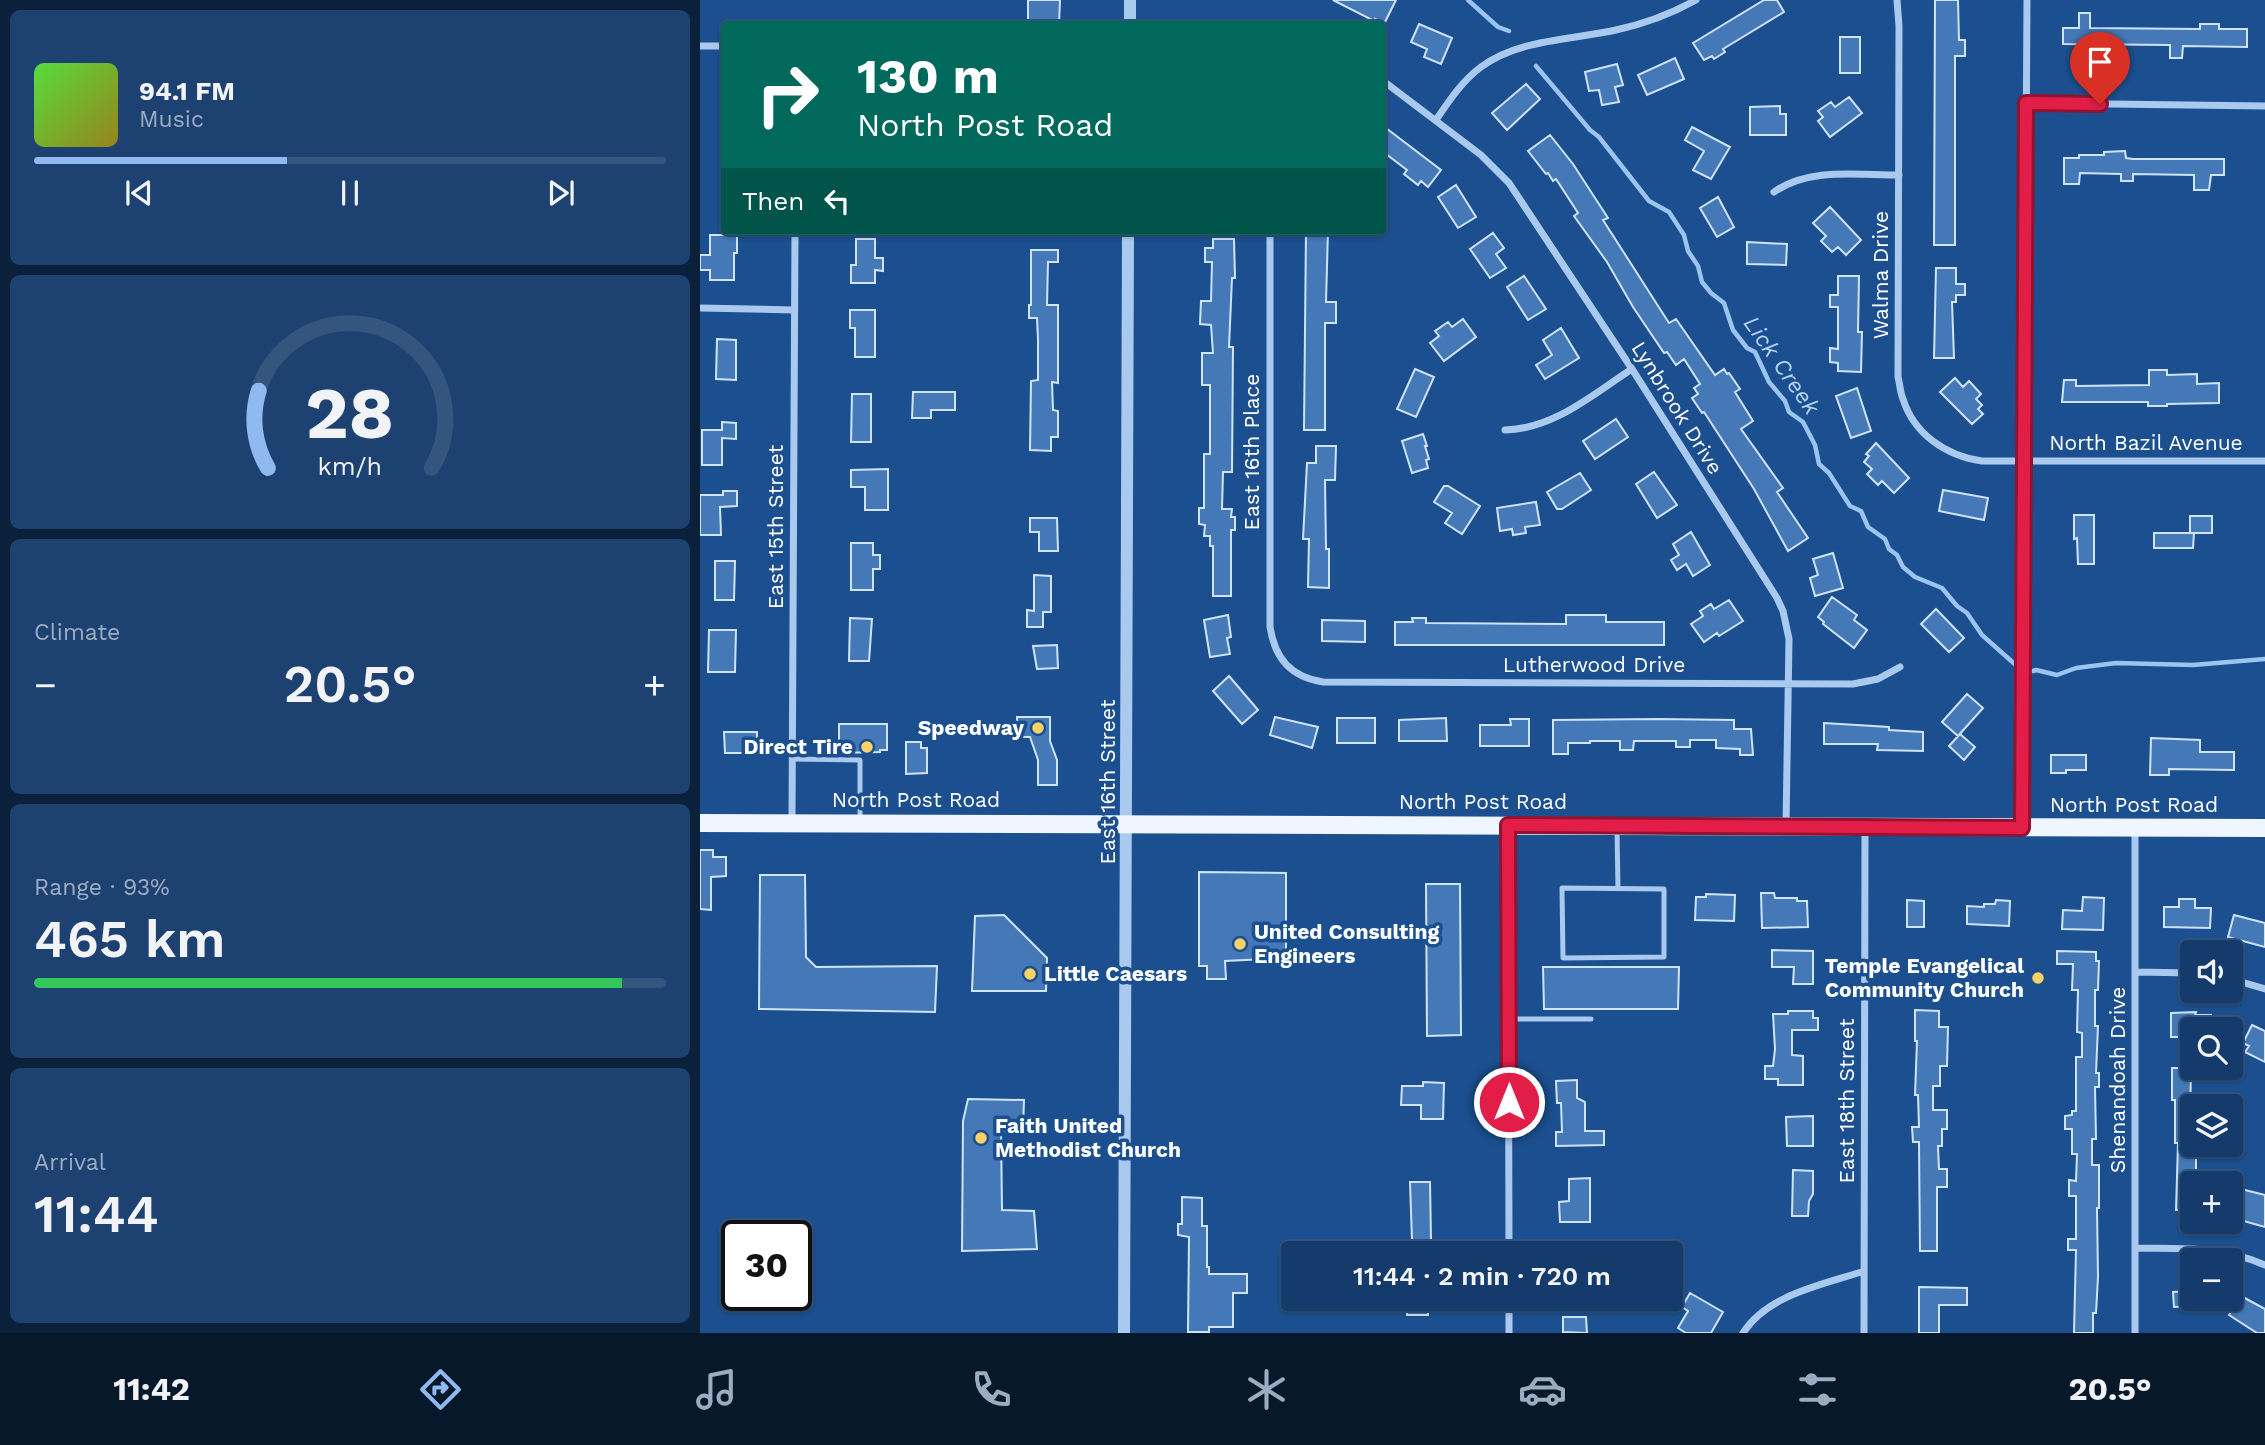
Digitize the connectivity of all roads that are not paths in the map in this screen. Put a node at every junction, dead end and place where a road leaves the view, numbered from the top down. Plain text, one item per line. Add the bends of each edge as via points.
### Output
1 (1130, 0) edge
2 (1696, 0) edge
3 (1897, 0) edge
4 (2027, 0) edge
5 (1130, 21) edge
6 (700, 46) edge
7 (721, 47) edge
8 (1386, 83) edge
9 (2026, 103) junction
10 (2265, 106) edge
11 (1436, 120) junction
12 (1899, 175) junction
13 (1774, 192) dead end
14 (795, 235) edge
15 (1128, 235) edge
16 (1270, 235) edge
17 (700, 308) edge
18 (794, 310) junction
19 (1632, 369) junction
20 (1505, 430) dead end
21 (2026, 461) junction
22 (2265, 461) edge
23 (1288, 667) joint
24 (1900, 667) dead end
25 (1788, 683) junction
26 (792, 759) junction
27 (700, 822) edge
28 (792, 822) junction
29 (860, 824) junction
30 (1128, 824) junction
31 (1508, 825) junction
32 (1617, 825) junction
33 (1786, 826) junction
34 (1865, 827) junction
35 (2022, 828) junction
36 (2135, 828) junction
37 (2265, 828) edge
38 (1618, 888) junction
39 (2136, 972) junction
40 (2180, 973) edge
41 (2243, 983) edge
42 (2265, 989) edge
43 (1508, 1019) junction
44 (1591, 1019) dead end
45 (1509, 1241) edge
46 (2136, 1248) junction
47 (2265, 1265) edge
48 (1864, 1271) junction
49 (1509, 1311) edge
50 (1124, 1333) edge
51 (1509, 1333) edge
52 (1743, 1333) edge
53 (1864, 1333) edge
54 (2135, 1333) edge

1 - 5 street
2 - 11 street via 1630,27 1531,45 1495,58 1468,78
3 - 12 street, Walma Drive
4 - 9 street
6 - 7 street
8 - 11 street, Lynbrook Drive
9 - 10 street
9 - 21 street
11 - 19 street, Lynbrook Drive via 1509,183
12 - 13 street via 1812,176 1791,181
12 - 21 street, Walma Drive via 1898,377 1904,402 1922,432 1953,454 1982,461
14 - 18 street, East 15th Street
15 - 30 street, East 16th Street
16 - 23 street, East 16th Place via 1270,627 1272,643
17 - 18 street
18 - 26 street, East 15th Street
19 - 20 street via 1546,422
19 - 25 street, Lynbrook Drive via 1777,598 1788,632
21 - 22 street, North Bazil Avenue
21 - 35 street
23 - 25 street, Lutherwood Drive via 1323,682
24 - 25 street, Lutherwood Drive via 1863,683
25 - 33 street, Lynbrook Drive
26 - 28 street, East 15th Street
26 - 29 lane via 860,760
27 - 28 main road, North Post Road
28 - 29 main road, North Post Road
29 - 30 main road, North Post Road
30 - 31 main road, North Post Road
30 - 50 street, East 16th Street
31 - 32 main road, North Post Road
31 - 43 street
32 - 33 main road, North Post Road
32 - 38 lane
33 - 34 main road, North Post Road
34 - 35 main road, North Post Road
34 - 48 street, East 18th Street
35 - 36 main road, North Post Road
36 - 37 main road, North Post Road
36 - 39 street, Shenandoah Drive
38 - 38 lane via 1562,888 1563,958 1664,957 1664,889
39 - 40 street
39 - 46 street, Shenandoah Drive
41 - 42 street
43 - 44 lane
43 - 45 street
46 - 47 street via 2213,1250
46 - 54 street, Shenandoah Drive
48 - 52 street via 1777,1301 1758,1314
48 - 53 street, East 18th Street
49 - 51 street

